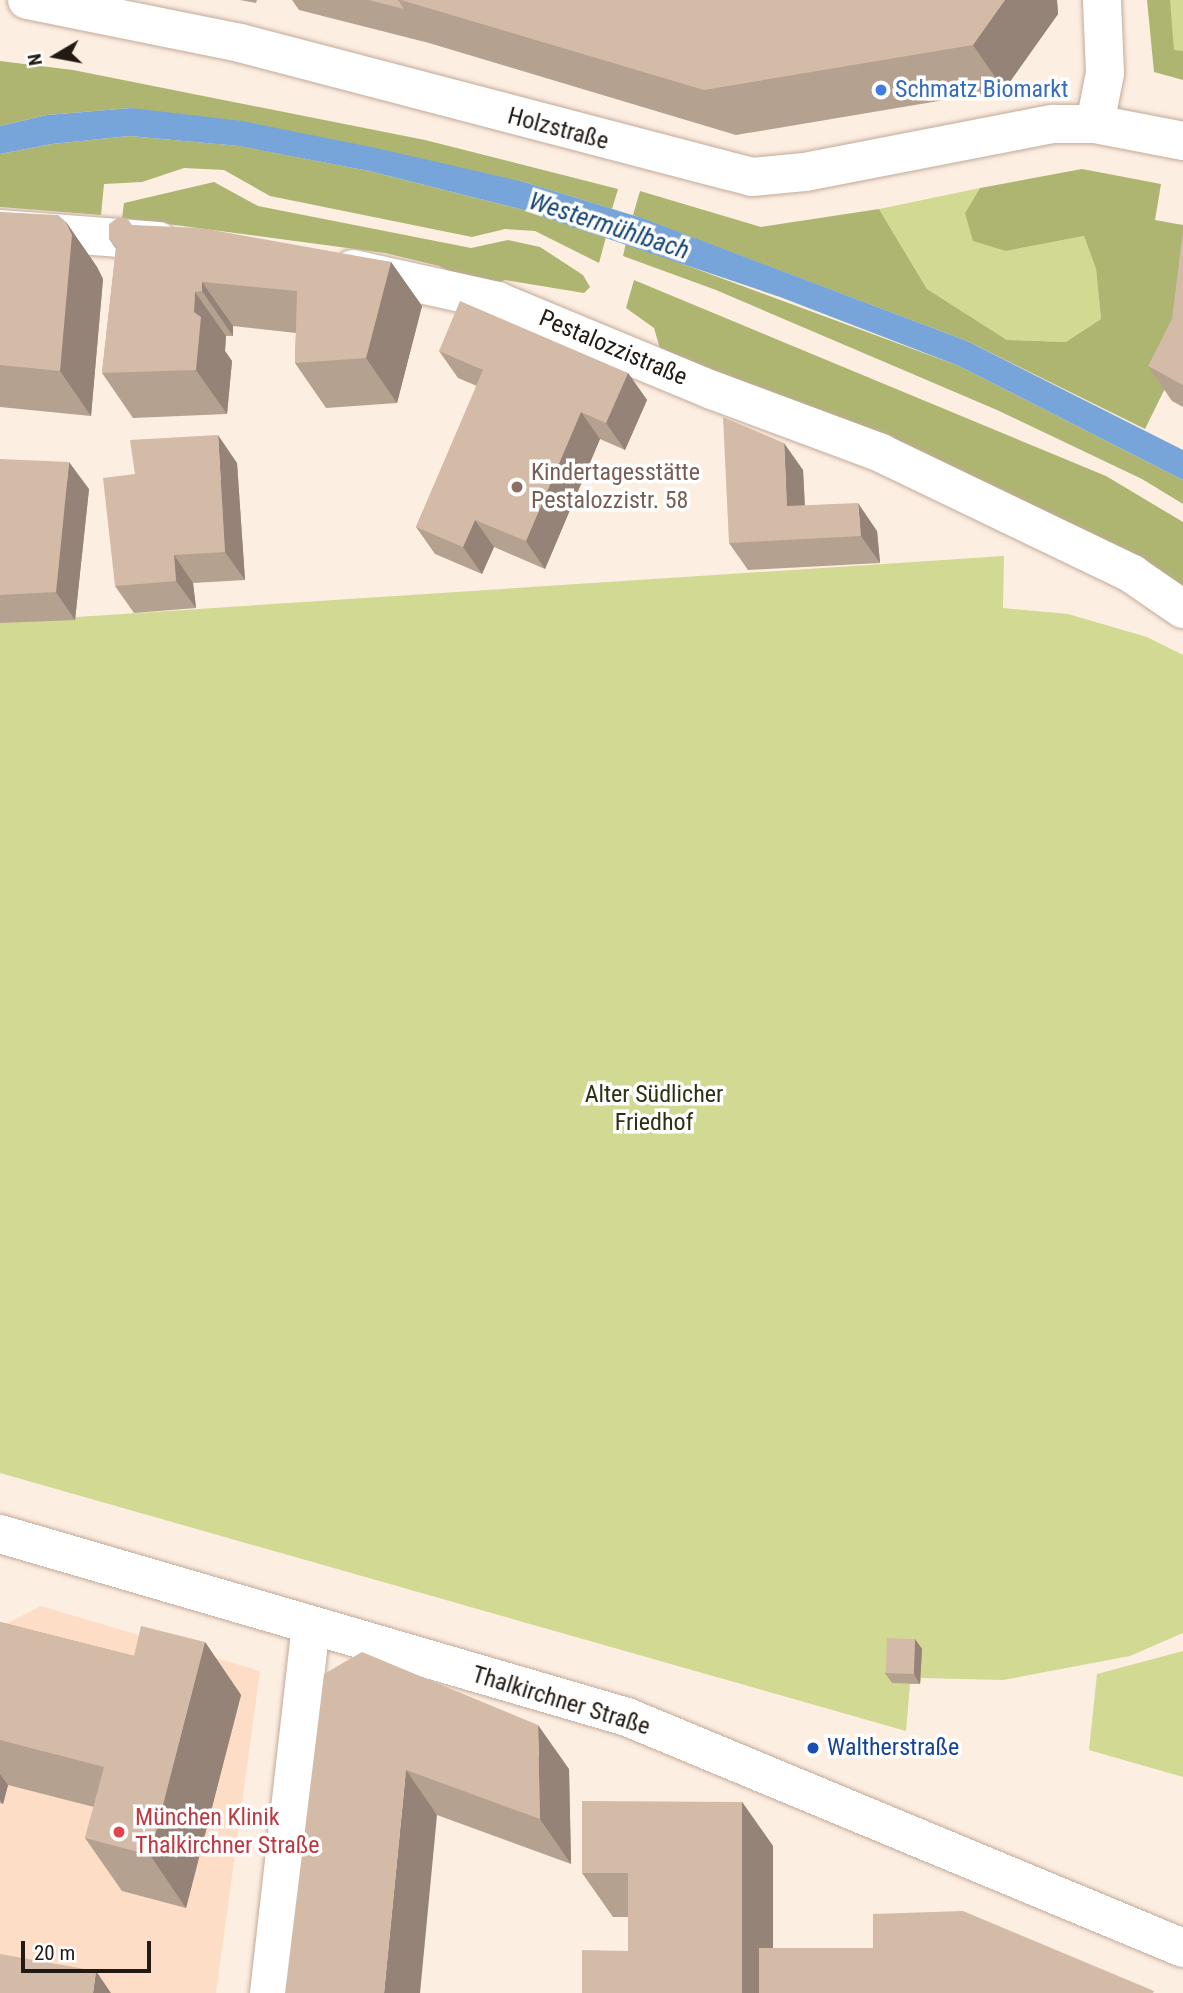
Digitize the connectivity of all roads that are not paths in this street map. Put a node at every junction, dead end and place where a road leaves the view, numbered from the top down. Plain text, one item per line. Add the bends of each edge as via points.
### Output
1 (27, 0) edge
2 (1102, 0) edge
3 (1095, 124) junction
4 (1183, 141) edge
5 (0, 229) edge
6 (198, 244) edge
7 (319, 262) edge
8 (1183, 609) edge
9 (0, 1534) edge
10 (311, 1627) junction
11 (1183, 1948) edge
12 (270, 1993) edge

1 - 3 street, Holzstraße via 240,43 752,177 805,172 1035,127
2 - 3 street via 1105,73
3 - 4 street, Holzstraße
5 - 6 street
7 - 8 street, Pestalozzistraße via 496,301 881,453 1132,574
9 - 10 street, Thalkirchner Straße
10 - 11 street, Thalkirchner Straße via 627,1717
10 - 12 street

